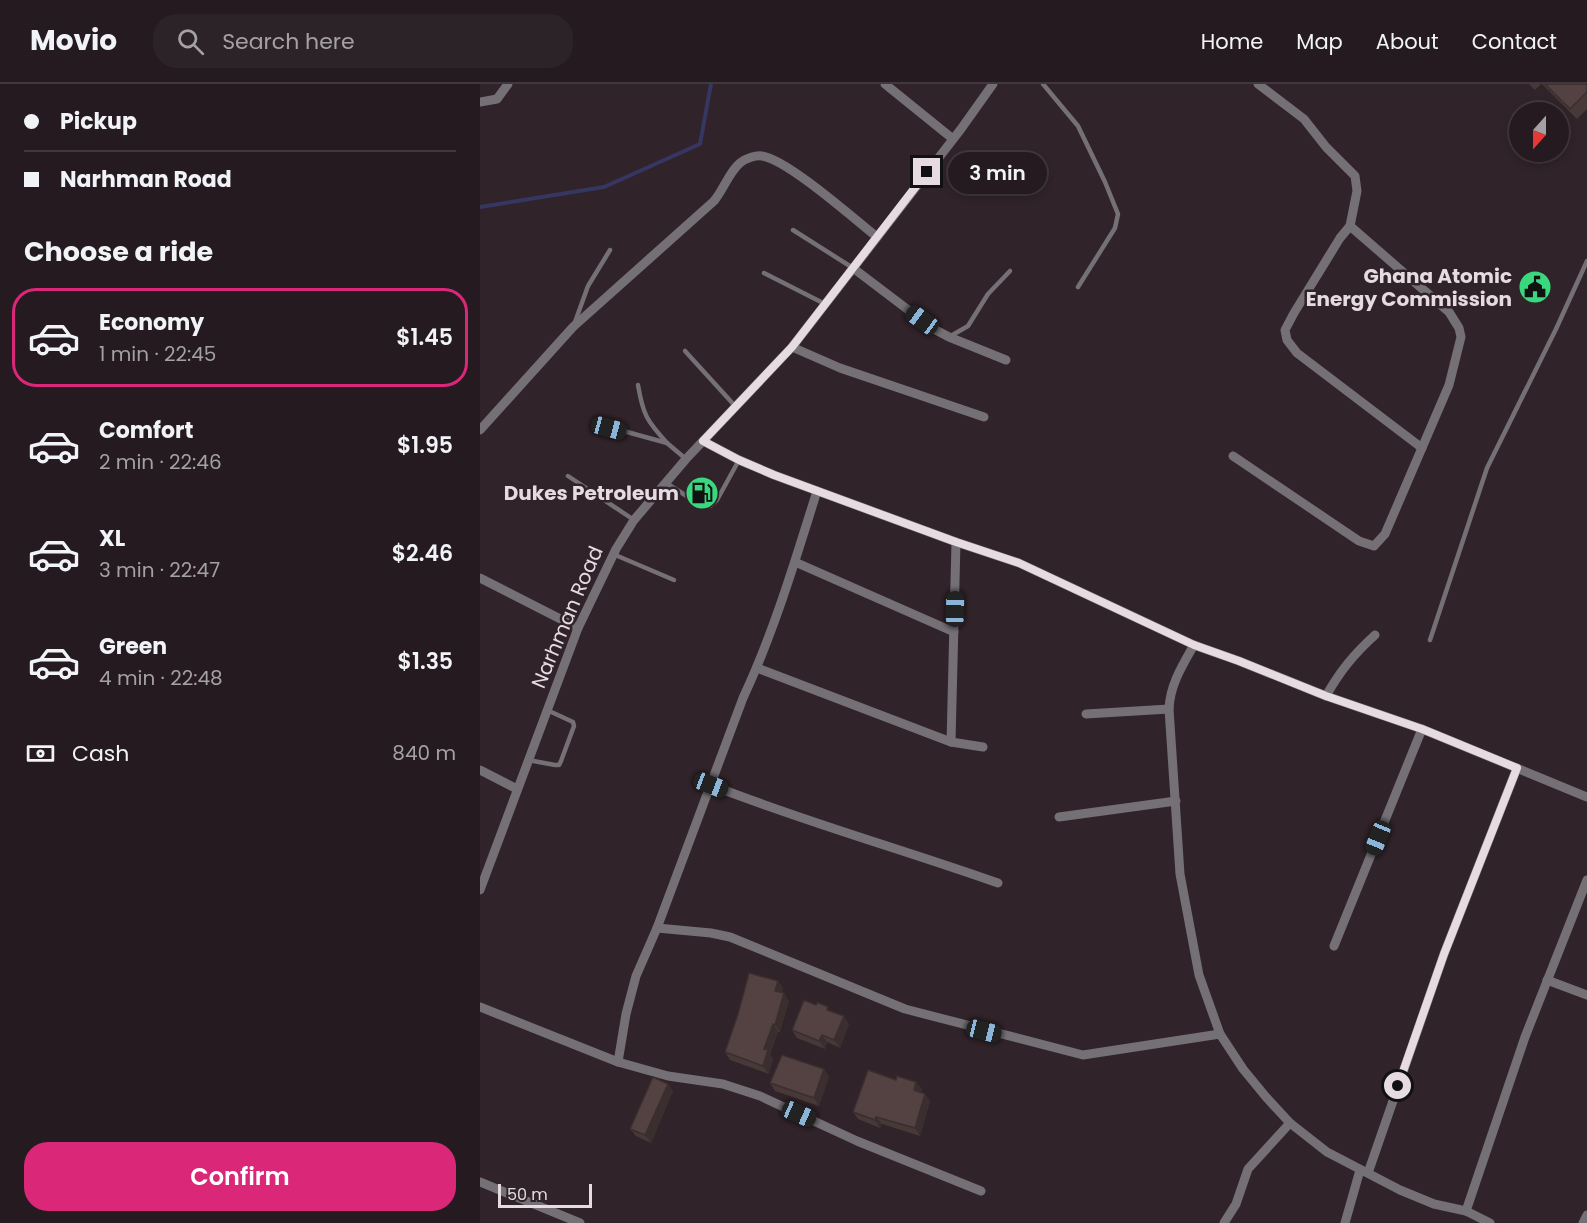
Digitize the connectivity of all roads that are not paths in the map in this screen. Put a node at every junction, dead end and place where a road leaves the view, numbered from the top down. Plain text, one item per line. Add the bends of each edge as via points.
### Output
1 (508, 84) edge
2 (885, 84) edge
3 (993, 84) edge
4 (1042, 84) edge
5 (1258, 84) edge
6 (480, 102) edge
7 (953, 139) junction
8 (1350, 226) junction
9 (793, 230) dead end
10 (877, 237) junction
11 (610, 250) dead end
12 (1587, 261) edge
13 (852, 268) junction
14 (1010, 271) dead end
15 (764, 273) dead end
16 (1078, 287) dead end
17 (825, 304) junction
18 (573, 327) junction
19 (949, 337) junction
20 (792, 347) junction
21 (685, 351) dead end
22 (1006, 360) dead end
23 (638, 385) dead end
24 (736, 407) junction
25 (984, 417) dead end
26 (609, 428) dead end
27 (480, 430) edge
28 (703, 441) junction
29 (667, 443) junction
30 (1422, 448) junction
31 (1233, 456) dead end
32 (686, 459) junction
33 (739, 460) junction
34 (568, 476) dead end
35 (665, 483) junction
36 (817, 491) junction
37 (634, 520) junction
38 (956, 542) junction
39 (614, 554) junction
40 (795, 561) junction
41 (480, 578) edge
42 (674, 580) dead end
43 (578, 628) junction
44 (954, 632) junction
45 (1376, 635) dead end
46 (1430, 640) dead end
47 (1194, 645) junction
48 (757, 668) junction
49 (1326, 696) junction
50 (1169, 709) junction
51 (547, 710) junction
52 (1086, 714) dead end
53 (1422, 729) junction
54 (951, 742) junction
55 (983, 747) dead end
56 (528, 760) junction
57 (1517, 768) junction
58 (480, 770) edge
59 (711, 785) junction
60 (518, 789) junction
61 (1587, 797) edge
62 (1176, 801) junction
63 (1059, 817) dead end
64 (1587, 880) edge
65 (998, 883) dead end
66 (480, 890) edge
67 (657, 928) junction
68 (1334, 946) dead end
69 (1547, 980) junction
70 (1587, 995) edge
71 (480, 1007) edge
72 (1220, 1034) junction
73 (618, 1062) junction
74 (1290, 1123) junction
75 (1364, 1172) junction
76 (480, 1182) edge
77 (981, 1191) dead end
78 (1466, 1211) junction
79 (553, 1213) junction
80 (1587, 1215) edge
81 (549, 1223) edge
82 (580, 1223) edge
83 (1224, 1223) edge
84 (1345, 1223) edge
85 (1490, 1223) edge
86 (1583, 1223) edge

1 - 6 street via 496,99
2 - 7 street
3 - 7 street, Narhman Road
4 - 16 lane via 1078,126 1118,214 1114,228
5 - 8 street via 1304,119 1355,176 1357,191
7 - 10 street, Narhman Road
8 - 30 street via 1449,312 1459,328 1461,337 1449,385
8 - 30 street via 1293,313 1286,330 1287,340 1297,353
9 - 13 lane
10 - 13 street, Narhman Road
10 - 18 street via 791,170 762,156 751,157 740,162 714,201
11 - 18 lane via 588,286
12 - 46 lane via 1487,468
13 - 17 street, Narhman Road
13 - 19 street
14 - 19 lane via 988,294 968,326
15 - 17 lane
17 - 20 street, Narhman Road
18 - 27 street
19 - 22 street
20 - 24 street, Narhman Road
20 - 25 street via 840,368
21 - 24 lane
23 - 29 lane via 648,422
24 - 28 street, Narhman Road
26 - 29 lane
28 - 32 street, Narhman Road
28 - 33 street
29 - 32 lane
30 - 31 street via 1385,534 1374,546 1359,541
32 - 35 street, Narhman Road
33 - 35 lane via 710,506 701,505
33 - 36 street
34 - 37 lane
35 - 37 street, Narhman Road
36 - 38 street
36 - 40 street
37 - 39 street, Narhman Road
38 - 44 street
38 - 47 street via 1030,567
39 - 42 lane
39 - 43 street, Narhman Road
40 - 44 street
40 - 48 street
41 - 43 street
43 - 51 street, Narhman Road
44 - 54 street
45 - 49 street via 1354,654
47 - 49 street
47 - 50 street via 1174,681
48 - 54 street
48 - 59 street
49 - 53 street
50 - 52 street
50 - 62 street
51 - 56 street, Narhman Road
51 - 56 lane via 573,722 561,761 555,765
53 - 57 street
53 - 68 street
54 - 55 street
56 - 60 street, Narhman Road
57 - 61 street
57 - 75 street
58 - 60 street
59 - 65 street via 790,816
59 - 67 street
60 - 66 street, Narhman Road
62 - 63 street
62 - 72 street via 1180,874 1193,944 1199,975
64 - 69 street
67 - 72 street via 730,938 905,1009 1083,1055
67 - 73 street via 636,976
69 - 70 street
69 - 78 street
71 - 73 street
72 - 74 street via 1243,1069
73 - 77 street via 668,1076 723,1084 760,1096 857,1141
74 - 75 street via 1328,1152
74 - 83 street via 1248,1169 1236,1204
75 - 78 street via 1434,1204
75 - 84 street
76 - 79 street
78 - 85 street
79 - 81 street
79 - 82 street
80 - 86 street

